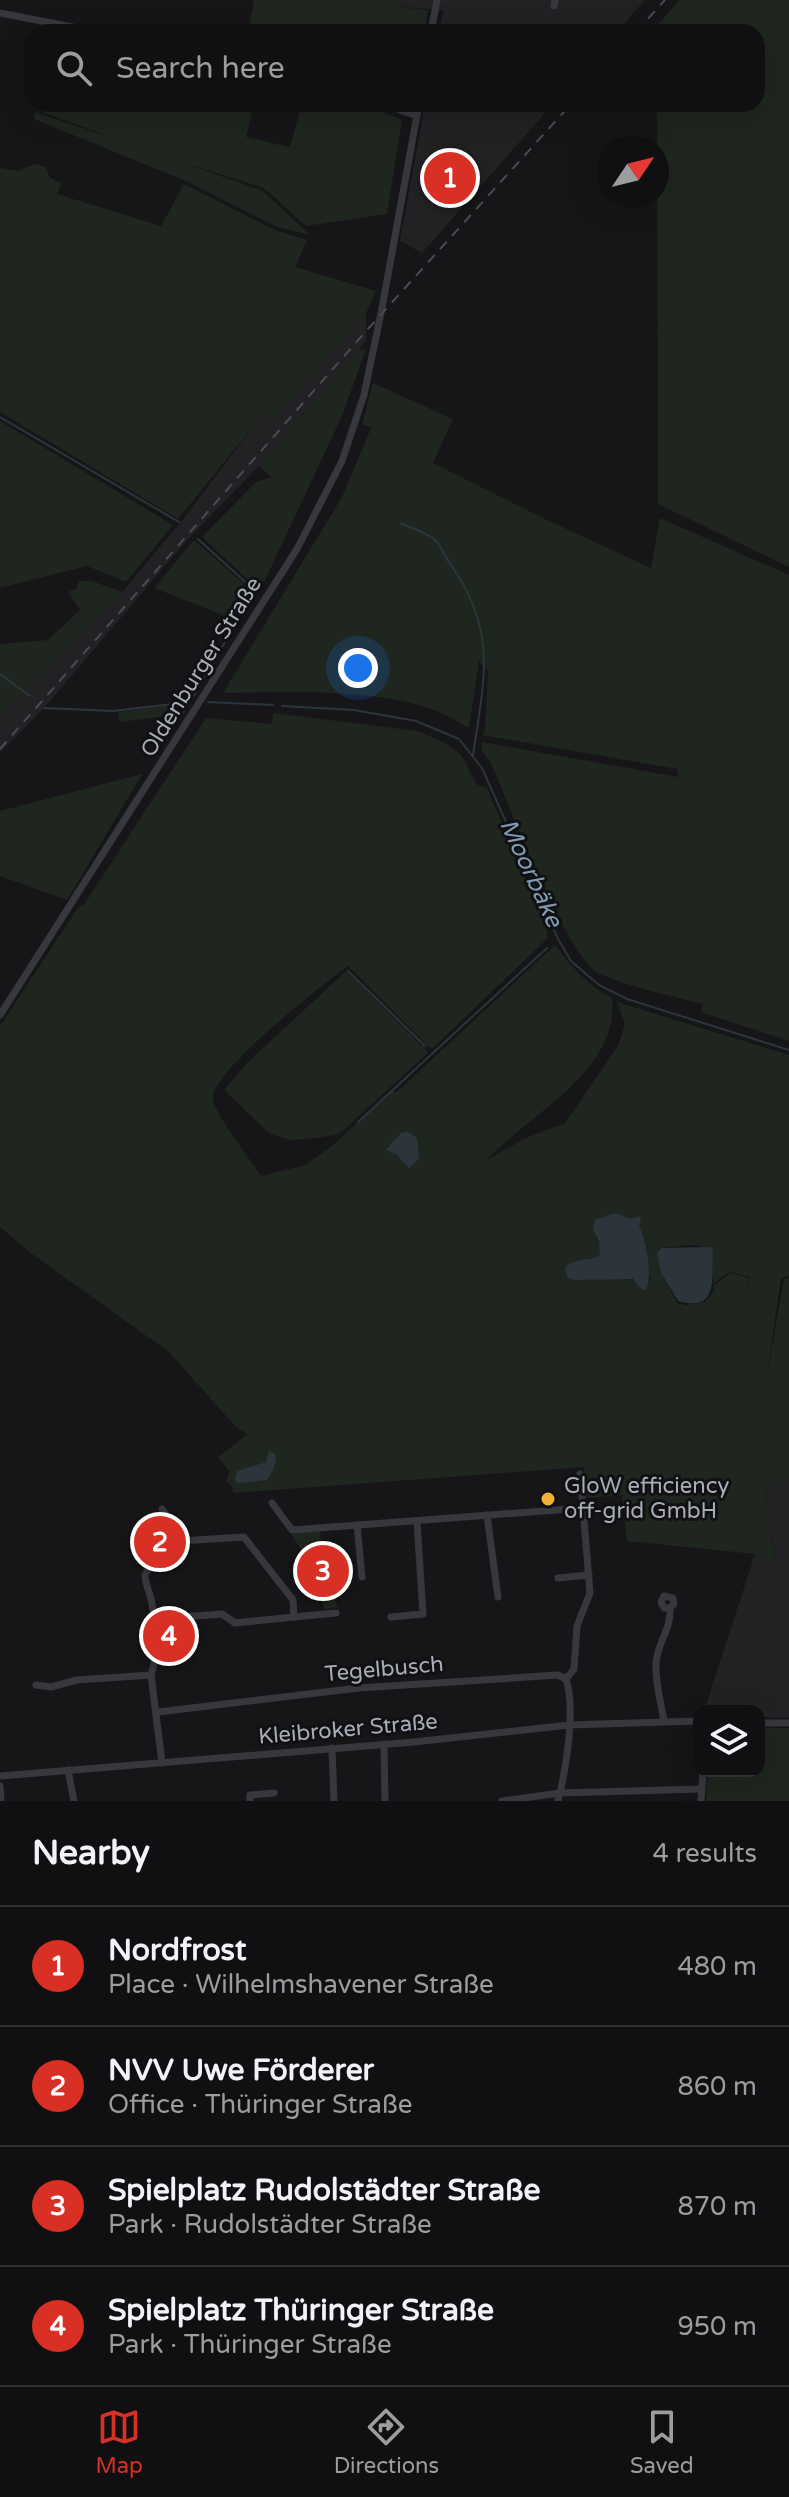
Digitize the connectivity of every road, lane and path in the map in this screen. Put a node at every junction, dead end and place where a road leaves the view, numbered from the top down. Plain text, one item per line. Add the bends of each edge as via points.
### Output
1 (437, 0) edge
2 (0, 13) edge
3 (57, 24) edge
4 (432, 24) edge
5 (406, 112) edge
6 (418, 112) edge
7 (417, 116) junction
8 (0, 1015) edge
9 (580, 1474) dead end
10 (272, 1503) dead end
11 (583, 1508) junction
12 (162, 1509) dead end
13 (487, 1515) junction
14 (417, 1522) junction
15 (357, 1525) junction
16 (179, 1541) junction
17 (589, 1575) junction
18 (362, 1577) dead end
19 (558, 1578) dead end
20 (498, 1597) dead end
21 (670, 1608) dead end
22 (336, 1613) dead end
23 (294, 1617) junction
24 (391, 1617) dead end
25 (154, 1619) junction
26 (151, 1675) junction
27 (566, 1679) junction
28 (36, 1685) dead end
29 (158, 1712) junction
30 (664, 1721) junction
31 (693, 1721) edge
32 (765, 1723) edge
33 (789, 1723) edge
34 (569, 1725) junction
35 (384, 1744) junction
36 (332, 1748) junction
37 (162, 1763) junction
38 (68, 1770) junction
39 (0, 1776) edge
40 (703, 1777) edge
41 (0, 1786) edge
42 (702, 1789) junction
43 (274, 1793) dead end
44 (559, 1797) edge
45 (1, 1801) edge
46 (74, 1801) edge
47 (250, 1801) edge
48 (334, 1801) edge
49 (385, 1801) edge
50 (502, 1801) edge
51 (701, 1801) edge

1 - 4 street
2 - 3 street
5 - 7 street
6 - 7 street, Oldenburger Straße
7 - 8 street, Oldenburger Straße via 381,315 342,461 315,519
9 - 11 street
10 - 15 street via 292,1530
11 - 13 street
11 - 17 street
12 - 16 street
13 - 14 street
13 - 20 street
14 - 15 street
14 - 24 street via 423,1614
15 - 18 street
16 - 23 street via 244,1537 293,1600
16 - 25 street via 145,1575
17 - 19 street
17 - 27 street via 574,1669
21 - 30 street via 656,1663
22 - 23 street
23 - 25 street via 235,1623 222,1614
25 - 26 street via 156,1660
26 - 28 street
26 - 29 street
27 - 29 street, Tegelbusch via 558,1675 401,1684
27 - 34 street
29 - 37 street
30 - 31 street, Kleibroker Straße
30 - 34 street, Kleibroker Straße
32 - 33 street
34 - 35 street, Kleibroker Straße
34 - 44 street
35 - 36 street, Kleibroker Straße
35 - 49 street
36 - 37 street, Kleibroker Straße
36 - 48 street
37 - 38 street, Kleibroker Straße
38 - 39 street, Kleibroker Straße
38 - 46 street
40 - 42 street
41 - 45 street
42 - 44 street
42 - 51 street
43 - 47 street via 250,1795
44 - 50 street

